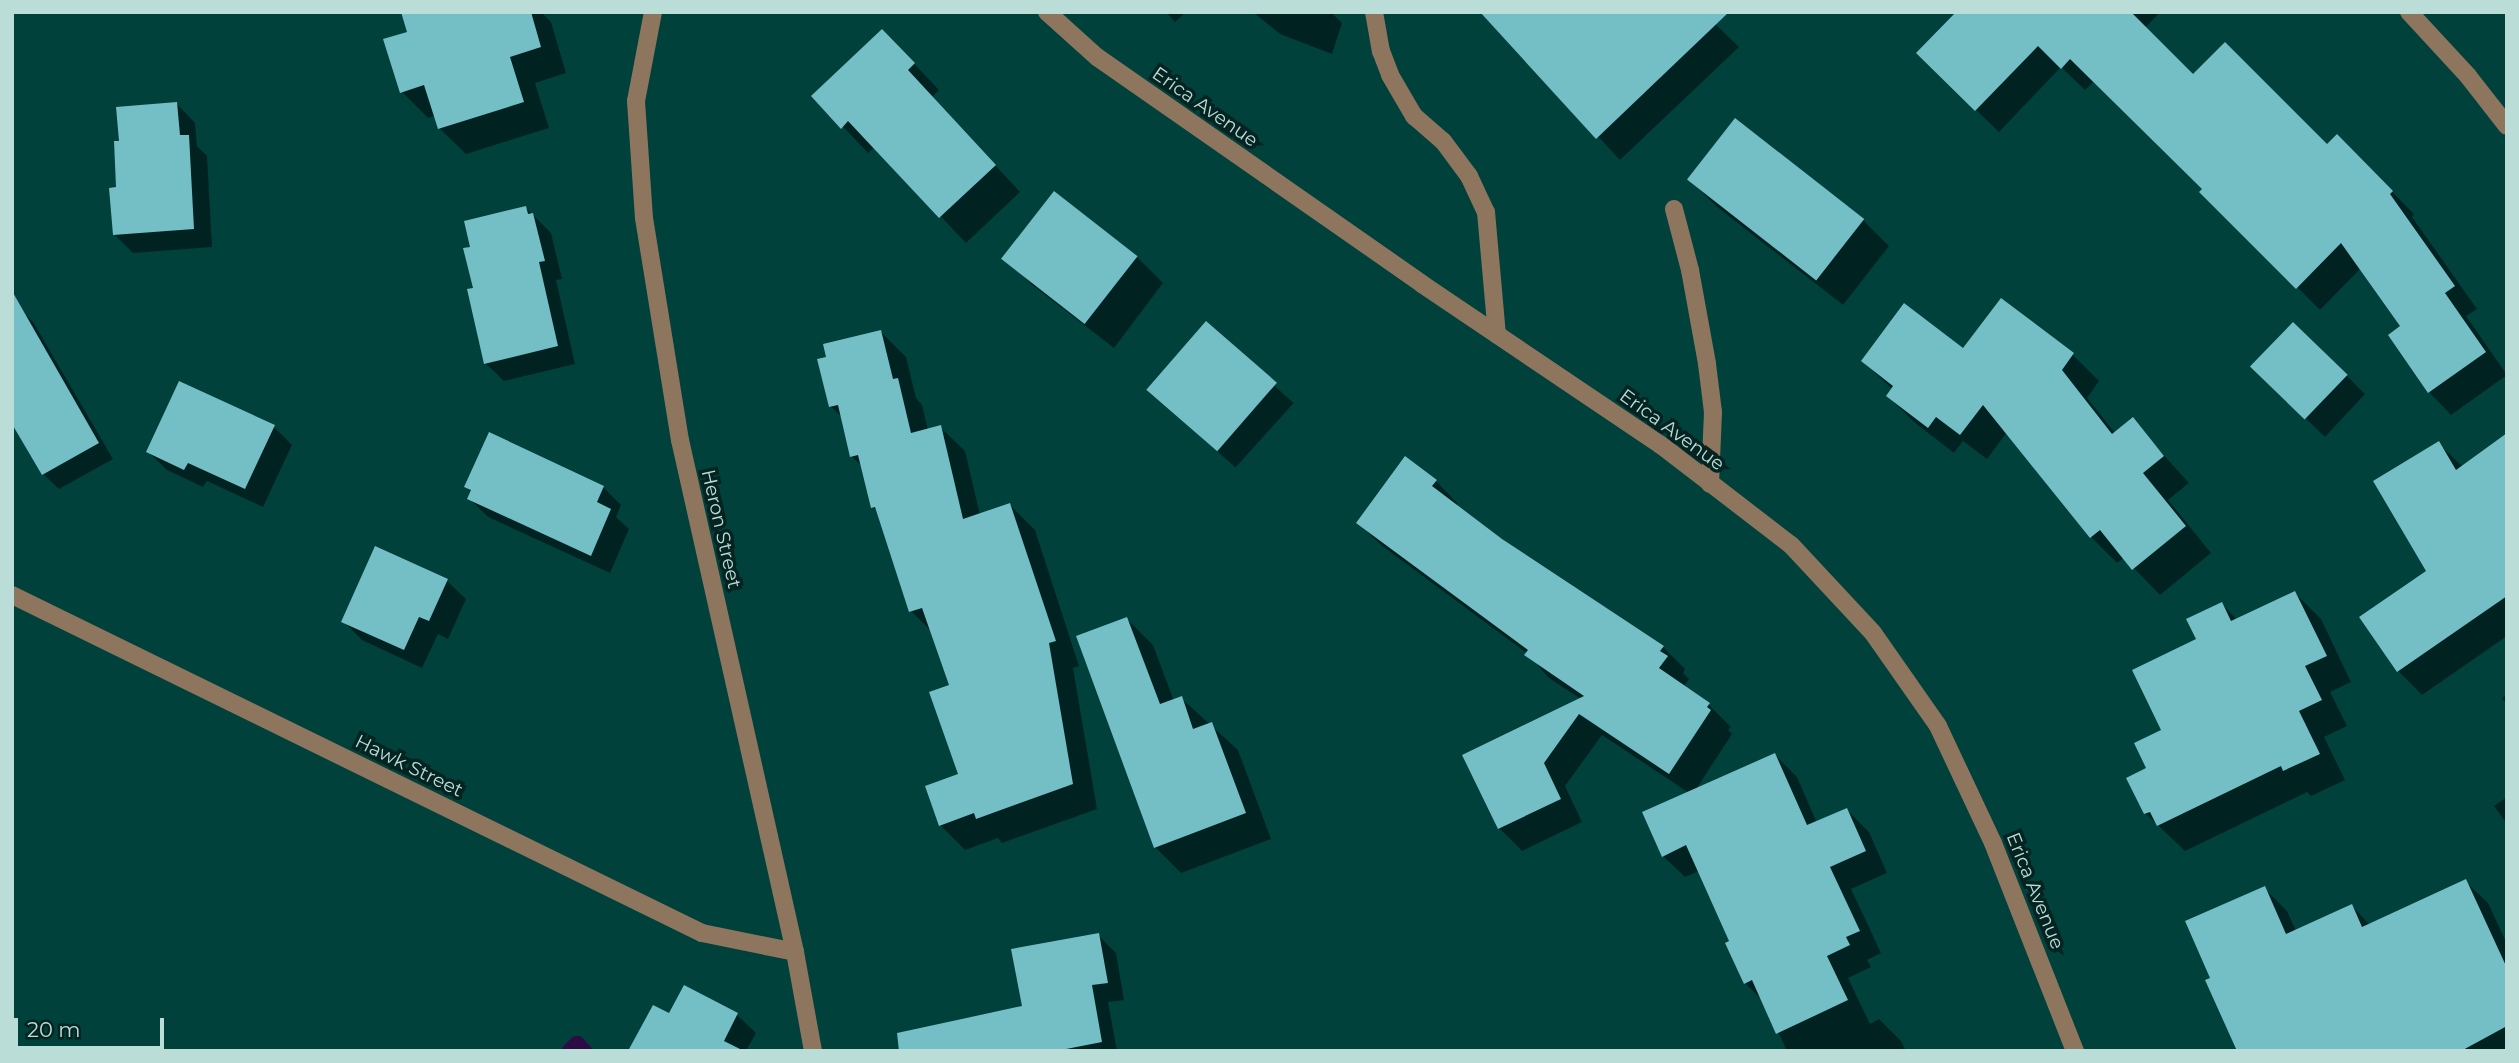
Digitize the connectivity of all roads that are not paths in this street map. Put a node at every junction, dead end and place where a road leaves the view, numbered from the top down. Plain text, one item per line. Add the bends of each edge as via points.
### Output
1 (653, 12) edge
2 (1047, 12) edge
3 (1374, 12) edge
4 (2409, 12) edge
5 (2507, 126) edge
6 (1674, 209) dead end
7 (1497, 335) junction
8 (1710, 484) junction
9 (12, 595) edge
10 (794, 952) junction
11 (813, 1051) edge
12 (2075, 1051) edge

1 - 10 street, Heron Street via 636,101 644,218 680,440
2 - 7 street, Erica Avenue via 1097,57
3 - 7 street via 1390,75 1414,116 1443,141 1469,176 1486,212
4 - 5 street
6 - 8 street via 1707,364 1713,412
7 - 8 street, Erica Avenue via 1661,445
8 - 12 street, Erica Avenue via 1791,545 1873,633 1938,726 1993,843
9 - 10 street, Hawk Street via 702,933
10 - 11 street, Heron Street

